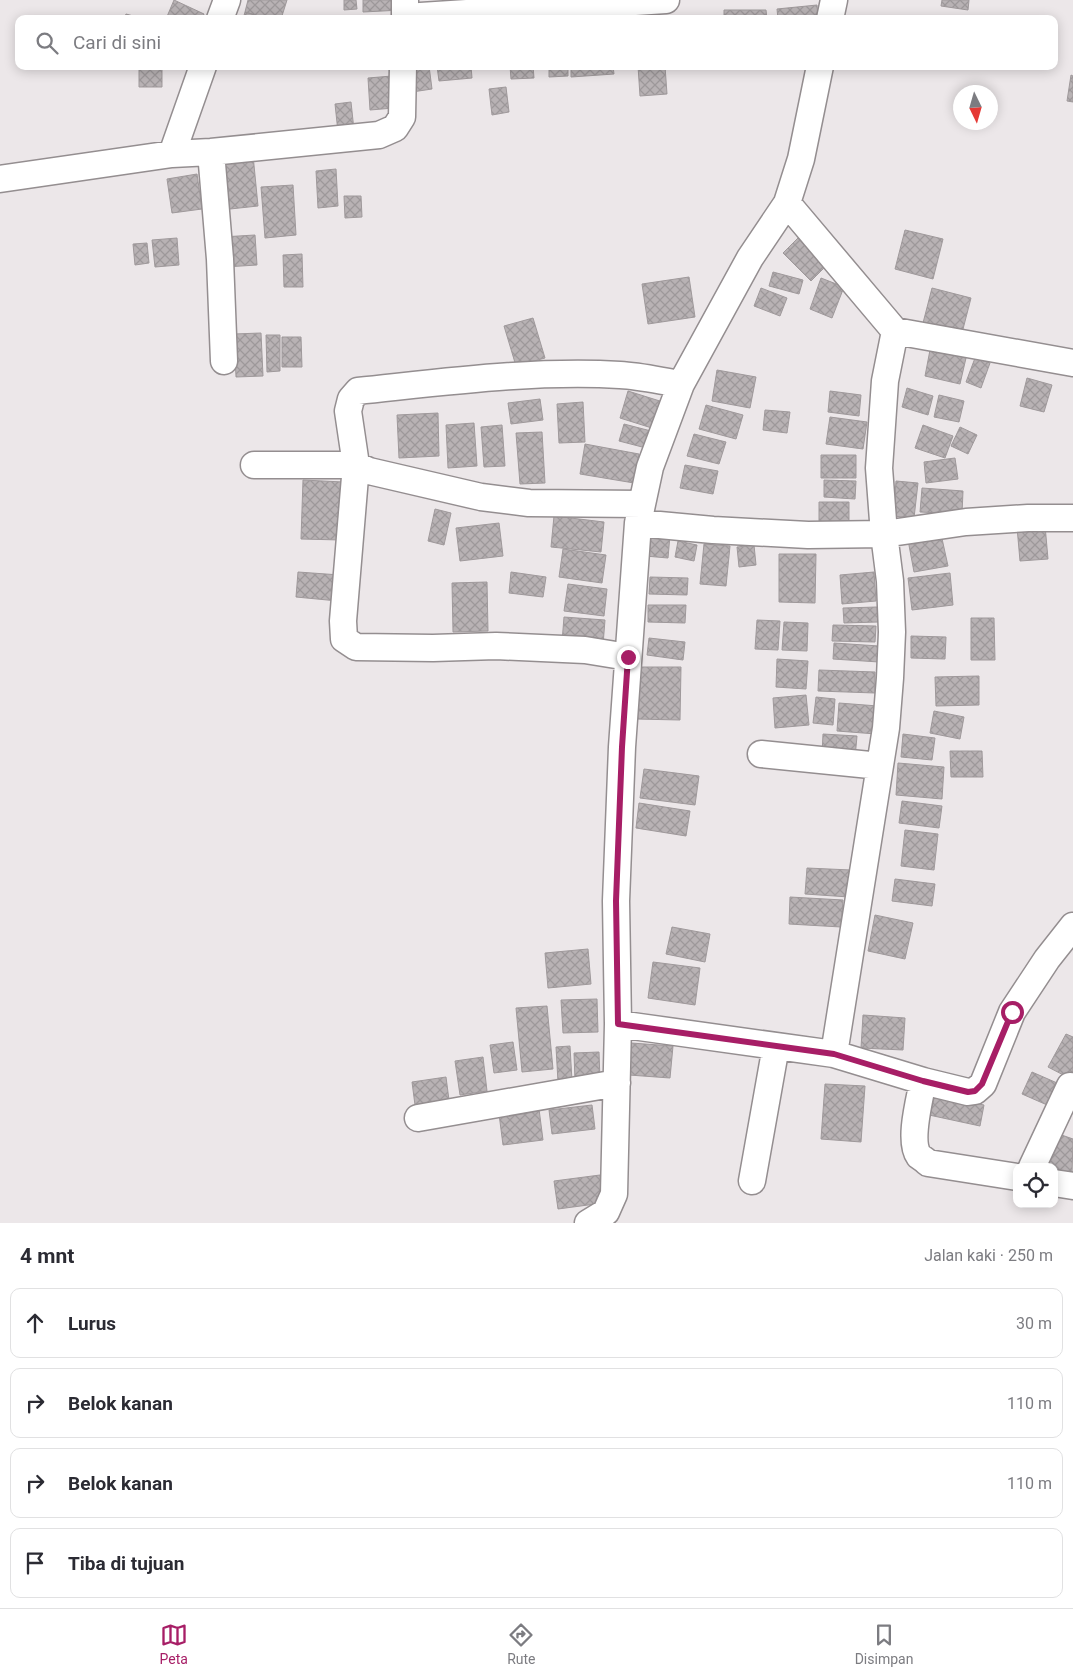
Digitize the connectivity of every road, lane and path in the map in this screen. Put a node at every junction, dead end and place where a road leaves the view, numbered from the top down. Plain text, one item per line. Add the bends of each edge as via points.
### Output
1 (227, 0) edge
2 (666, 0) edge
3 (834, 0) edge
4 (405, 12) edge
5 (221, 15) edge
6 (831, 15) edge
7 (202, 70) edge
8 (403, 70) edge
9 (819, 70) edge
10 (211, 152) junction
11 (172, 154) junction
12 (0, 180) edge
13 (787, 203) junction
14 (895, 331) junction
15 (224, 361) dead end
16 (1073, 363) edge
17 (681, 384) junction
18 (254, 465) dead end
19 (356, 465) junction
20 (640, 513) junction
21 (1073, 518) edge
22 (884, 534) junction
23 (628, 657) junction
24 (761, 754) dead end
25 (880, 766) junction
26 (1073, 926) edge
27 (618, 1024) junction
28 (776, 1046) junction
29 (834, 1054) junction
30 (923, 1081) junction
31 (617, 1083) junction
32 (1070, 1086) dead end
33 (418, 1118) dead end
34 (1034, 1163) edge
35 (1013, 1175) edge
36 (752, 1181) dead end
37 (1058, 1184) edge
38 (1073, 1186) edge
39 (588, 1223) edge

1 - 5 street
2 - 4 street
3 - 6 street
7 - 11 street
8 - 10 street via 402,117 395,128 379,135
9 - 13 street via 801,159
10 - 11 street
10 - 15 street
11 - 12 street
13 - 14 street
13 - 17 street via 750,258
14 - 16 street
14 - 22 street via 885,380 879,468
17 - 19 street via 623,375 577,374 358,391 350,398 348,411
17 - 20 street via 650,467
18 - 19 street
19 - 20 street via 369,471 480,497
19 - 23 street via 344,639 356,647 496,646 585,650
20 - 22 street via 713,530 808,535
20 - 23 street
21 - 22 street via 975,522
22 - 25 street via 892,632 890,686
23 - 27 street via 616,892
24 - 25 street
25 - 29 street
26 - 30 street via 1012,1012 982,1084 975,1091 968,1092
27 - 28 street
27 - 31 street
28 - 29 street
28 - 36 street
29 - 30 street
30 - 35 street via 916,1122 918,1155 928,1163
31 - 33 street
31 - 39 street via 614,1194 606,1212
32 - 34 street
37 - 38 street

